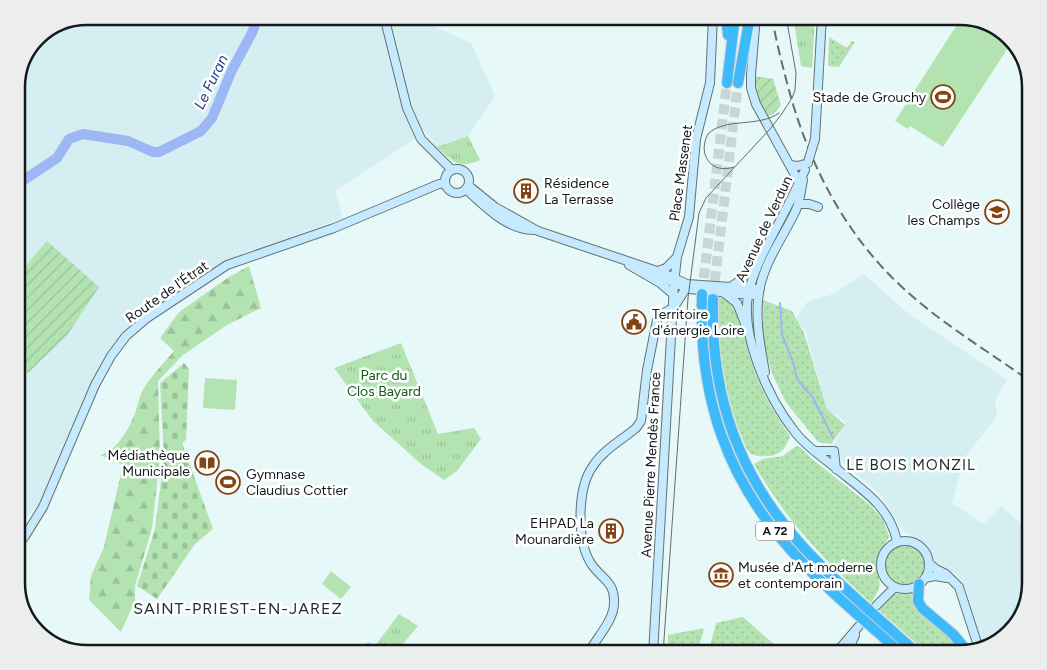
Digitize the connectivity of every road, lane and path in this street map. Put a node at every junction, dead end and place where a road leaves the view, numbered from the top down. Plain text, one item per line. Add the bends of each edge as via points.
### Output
1 (386, 25) edge
2 (713, 25) edge
3 (727, 25) edge
4 (734, 25) edge
5 (741, 25) edge
6 (748, 25) edge
7 (755, 25) edge
8 (821, 25) edge
9 (730, 59) junction
10 (727, 83) tunnel mouth
11 (790, 165) junction
12 (807, 165) junction
13 (452, 170) junction
14 (445, 183) junction
15 (800, 184) junction
16 (467, 188) junction
17 (798, 204) junction
18 (818, 208) dead end
19 (766, 247) junction
20 (677, 257) junction
21 (616, 258) junction
22 (658, 271) junction
23 (675, 281) junction
24 (732, 286) junction
25 (686, 288) junction
26 (749, 291) junction
27 (759, 292) junction
28 (724, 293) junction
29 (702, 294) tunnel mouth
30 (674, 295) junction
31 (713, 299) tunnel mouth
32 (674, 307) junction
33 (748, 331) junction
34 (768, 385) junction
35 (814, 451) junction
36 (836, 469) junction
37 (582, 509) junction
38 (25, 534) edge
39 (897, 541) junction
40 (929, 563) junction
41 (922, 581) junction
42 (953, 581) junction
43 (887, 582) junction
44 (895, 587) junction
45 (977, 643) edge
46 (594, 645) edge
47 (597, 645) edge
48 (653, 645) edge
49 (843, 645) edge
50 (851, 645) edge
51 (892, 645) edge
52 (908, 645) edge
53 (962, 645) edge

1 - 13 main road via 407,108 421,138
2 - 20 main road, Place Massenet via 710,83 696,139 689,217
3 - 9 highway
4 - 9 highway
5 - 6 highway via 738,83
7 - 11 main road via 751,88 756,104
8 - 12 main road, Avenue de Verdun, bridge via 815,139
9 - 10 highway
11 - 12 main road
11 - 15 main road
12 - 15 main road, Avenue de Verdun
13 - 14 main road
13 - 16 main road via 461,169 467,173 470,179
14 - 16 main road via 454,192 460,193
14 - 38 main road, Route de l'Étrat via 334,228 227,265 147,318 126,336 111,356 42,507
15 - 17 main road, Avenue de Verdun
15 - 19 main road, Avenue de Verdun
16 - 21 main road via 508,223
17 - 18 main road
17 - 27 main road, Avenue de Verdun via 773,253
19 - 24 main road via 742,279
19 - 26 main road, Avenue de Verdun
20 - 22 main road
20 - 23 main road, Place Massenet
21 - 22 main road
21 - 23 main road
21 - 30 main road via 660,283
22 - 23 main road
23 - 24 main road
23 - 25 main road
23 - 30 main road, Avenue Pierre Mendès France
24 - 26 main road
25 - 28 main road
25 - 32 main road
26 - 27 main road
26 - 28 main road
26 - 33 main road, Avenue de Verdun
27 - 34 main road, Avenue de Verdun via 760,348
28 - 33 main road via 737,303
29 - 51 highway, A 72 via 702,350 709,395 725,444 744,486 768,523 798,558
30 - 32 main road, Avenue Pierre Mendès France
31 - 52 highway, A 72 via 714,359 721,398 754,482 805,549
32 - 37 main road via 657,320 641,421 592,466 583,488
32 - 48 main road, Avenue Pierre Mendès France
33 - 34 main road, Avenue de Verdun via 754,356
34 - 35 main road, Avenue de Verdun via 796,434
35 - 36 main road, Avenue de Verdun
35 - 36 main road via 834,450
36 - 39 main road, Avenue de Verdun via 869,494 888,517
37 - 46 main road via 582,533 589,560 609,582 614,602 612,615
37 - 47 main road via 592,558 612,580 618,602 615,616
39 - 40 main road via 918,544
39 - 43 main road via 884,551 881,558 880,567
40 - 41 main road
40 - 42 main road
41 - 42 main road via 944,576
41 - 44 main road via 911,588
41 - 53 highway via 918,601 922,608
42 - 45 main road via 959,587
43 - 44 main road
43 - 44 main road via 876,606
49 - 50 main road via 859,626

